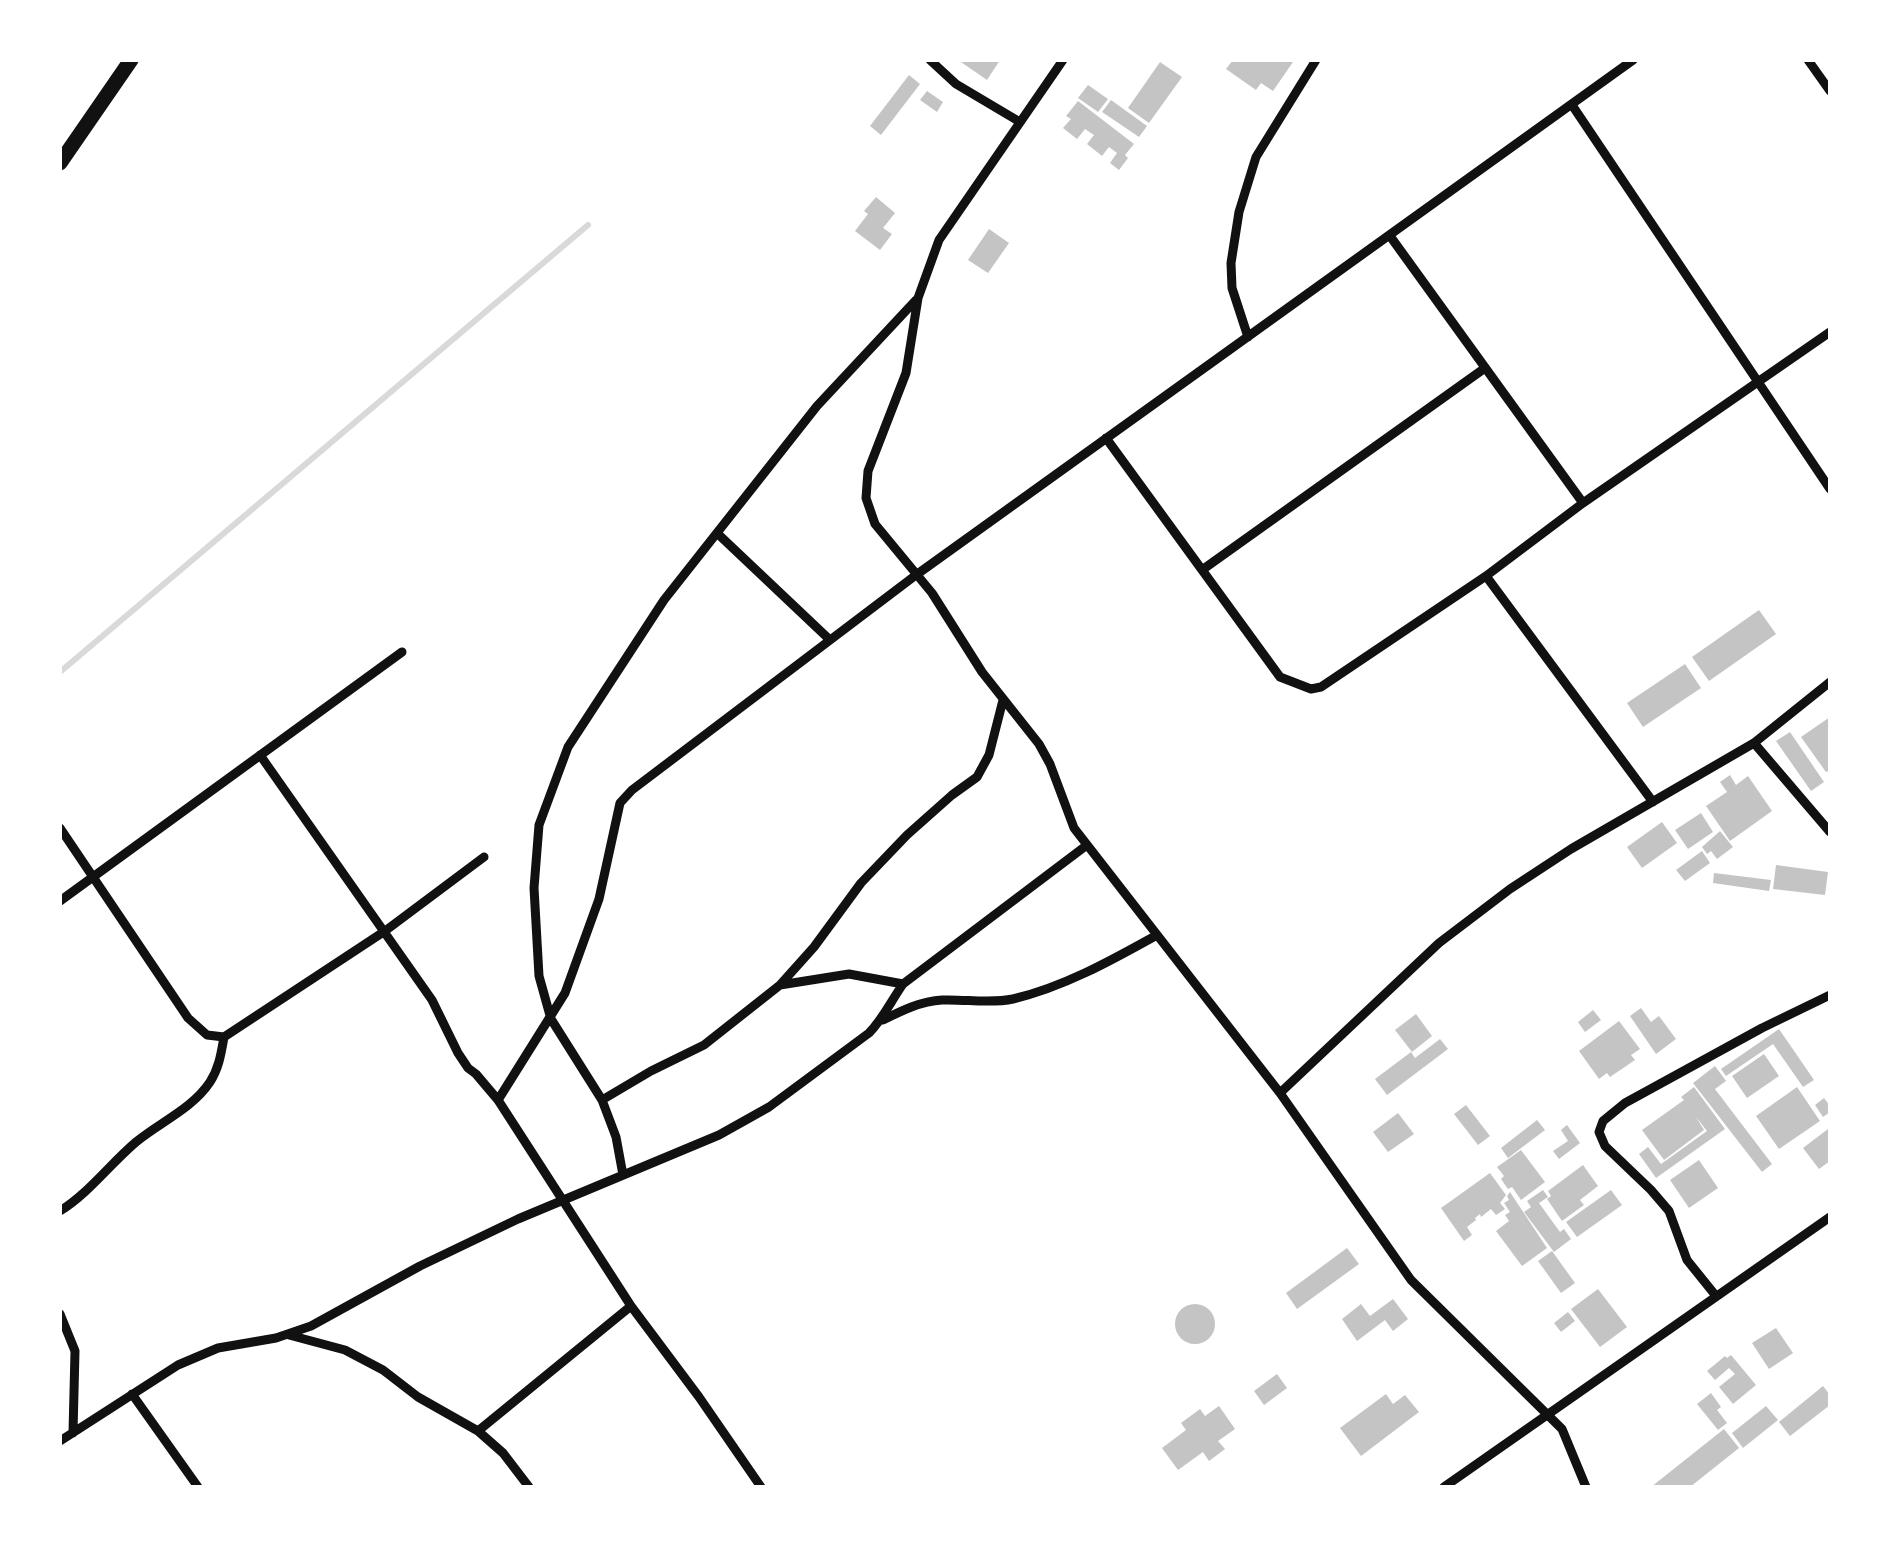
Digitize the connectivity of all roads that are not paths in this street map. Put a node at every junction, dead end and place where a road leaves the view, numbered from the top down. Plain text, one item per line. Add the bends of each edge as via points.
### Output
1 (131, 60) edge
2 (930, 60) edge
3 (1063, 60) edge
4 (1316, 60) edge
5 (1632, 60) edge
6 (1808, 60) edge
7 (1830, 91) edge
8 (1572, 105) junction
9 (1020, 122) junction
10 (60, 163) edge
11 (1390, 236) junction
12 (918, 298) junction
13 (1830, 332) edge
14 (1248, 337) junction
15 (1485, 368) junction
16 (1760, 382) junction
17 (1106, 438) junction
18 (1830, 489) edge
19 (1583, 504) junction
20 (718, 534) junction
21 (1202, 570) junction
22 (916, 575) junction
23 (1486, 576) junction
24 (830, 640) junction
25 (402, 652) dead end
26 (1830, 682) edge
27 (1003, 700) junction
28 (1754, 743) junction
29 (260, 755) junction
30 (1653, 802) junction
31 (60, 828) edge
32 (1830, 832) edge
33 (1087, 844) junction
34 (484, 856) dead end
35 (93, 877) junction
36 (60, 901) edge
37 (384, 931) junction
38 (1157, 935) junction
39 (780, 984) junction
40 (903, 984) junction
41 (1830, 995) edge
42 (551, 1018) junction
43 (881, 1021) junction
44 (224, 1037) junction
45 (1280, 1094) junction
46 (498, 1100) junction
47 (602, 1100) junction
48 (624, 1175) junction
49 (562, 1202) junction
50 (60, 1212) edge
51 (1830, 1217) edge
52 (1716, 1296) junction
53 (631, 1306) junction
54 (60, 1314) edge
55 (287, 1334) junction
56 (132, 1394) junction
57 (1548, 1413) junction
58 (478, 1431) junction
59 (73, 1433) junction
60 (60, 1440) edge
61 (198, 1487) edge
62 (529, 1487) edge
63 (761, 1487) edge
64 (1444, 1487) edge
65 (1586, 1487) edge

1 - 10 main road
2 - 9 street via 956,84
3 - 9 street
4 - 14 street via 1256,157 1239,212 1232,288
5 - 8 street
6 - 7 street
8 - 11 street
8 - 16 street
9 - 12 street via 939,240
11 - 14 street
11 - 15 street
12 - 20 street via 817,406
12 - 22 street via 906,373 868,472 866,498 875,524
13 - 16 street
14 - 17 street
15 - 19 street
15 - 21 street
16 - 18 street
16 - 19 street
17 - 21 street
17 - 22 street
19 - 23 street
20 - 24 street
20 - 42 street via 664,600 568,747 539,825 539,976
21 - 23 street via 1280,677 1311,689
22 - 24 street
22 - 27 street
23 - 30 street
24 - 42 street via 620,803 600,899
25 - 29 street
26 - 28 street
27 - 33 street via 1039,744
27 - 39 street via 977,777 895,847
28 - 30 street
28 - 32 street
29 - 35 street
29 - 37 street
30 - 45 street via 1510,888 1439,943
31 - 35 street
33 - 38 street
33 - 40 street
34 - 37 street
35 - 36 street
35 - 44 street via 188,1018 207,1034
37 - 44 street
37 - 46 street via 468,1068
38 - 43 street via 1037,992 1009,1000 939,1000
38 - 45 street
39 - 40 street via 849,974
39 - 47 street via 704,1046
40 - 43 street
41 - 52 street via 1625,1103 1603,1121 1605,1146 1669,1210 1688,1260
42 - 46 street
42 - 47 street
43 - 48 street via 769,1107
44 - 50 street via 208,1086
45 - 57 street via 1411,1280
46 - 49 street
47 - 48 street
48 - 49 street
49 - 53 street
49 - 55 street
51 - 52 street
52 - 57 street
53 - 58 street
53 - 63 street
54 - 59 street via 75,1351
55 - 56 street via 218,1348
55 - 58 street via 345,1350
56 - 59 street
56 - 61 street
57 - 64 street
57 - 65 street via 1562,1429
58 - 62 street
59 - 60 street

